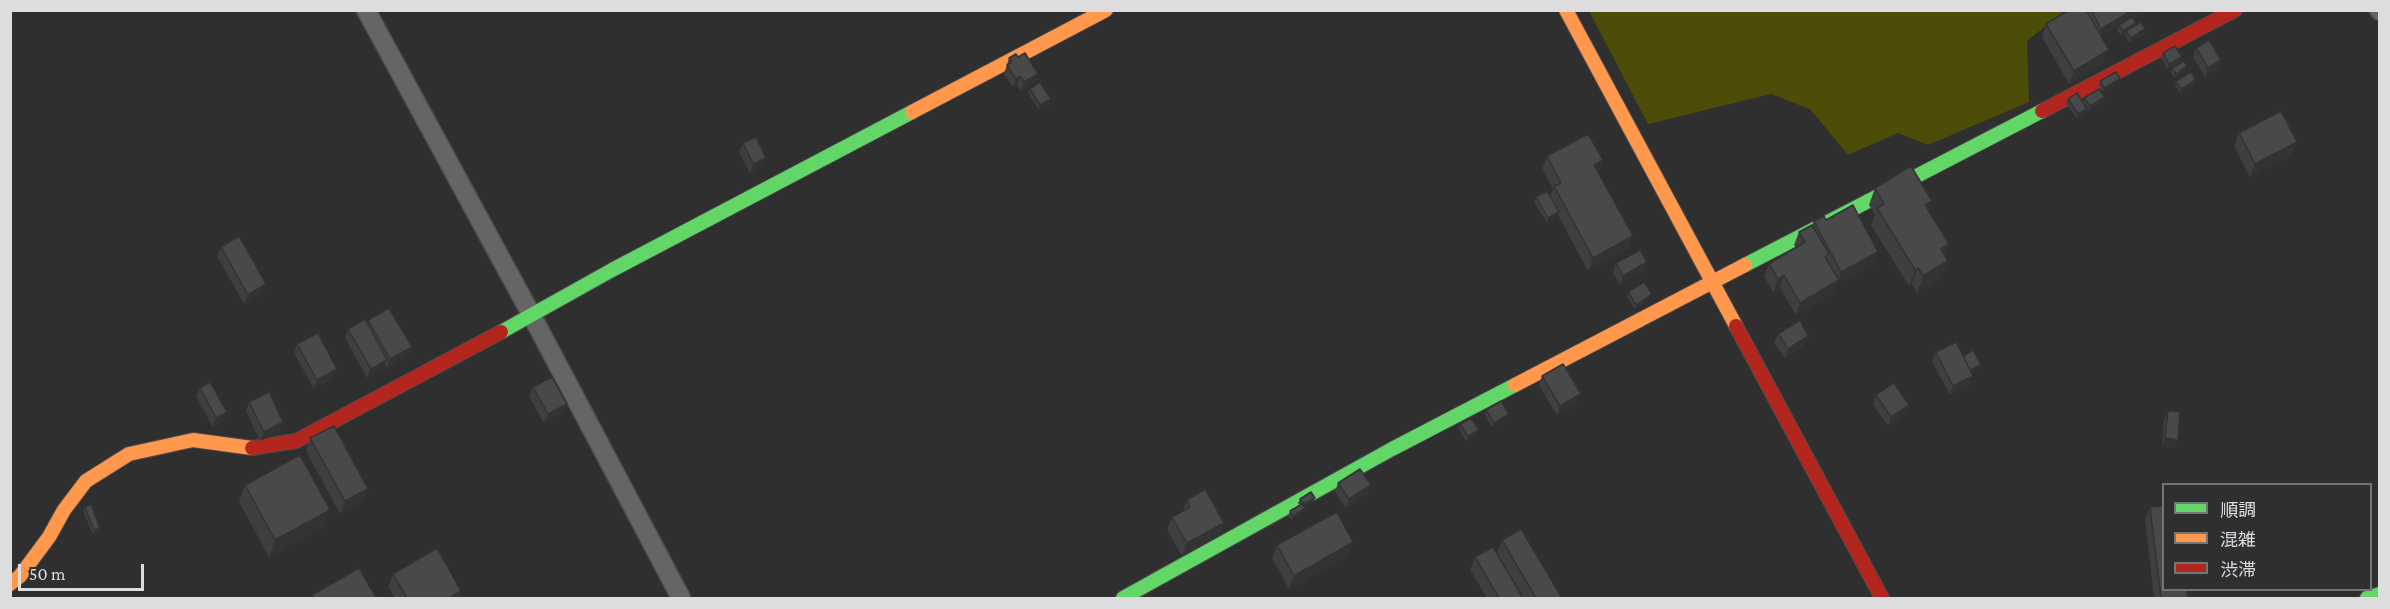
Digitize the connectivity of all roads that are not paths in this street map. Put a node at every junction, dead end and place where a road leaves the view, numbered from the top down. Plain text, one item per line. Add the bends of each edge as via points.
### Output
1 (366, 10) edge
2 (1106, 10) edge
3 (1566, 10) edge
4 (2235, 10) edge
5 (1710, 282) junction
6 (532, 316) junction
7 (10, 584) edge
8 (2379, 594) edge
9 (681, 598) edge
10 (1124, 598) edge
11 (1882, 598) edge
12 (2367, 598) edge

1 - 6 street
2 - 6 street via 623,264
3 - 5 street
4 - 5 street
5 - 10 street via 1392,448
5 - 11 street
6 - 7 street via 297,441 251,448 193,440 129,454 86,481 49,537
6 - 9 street
8 - 12 street

